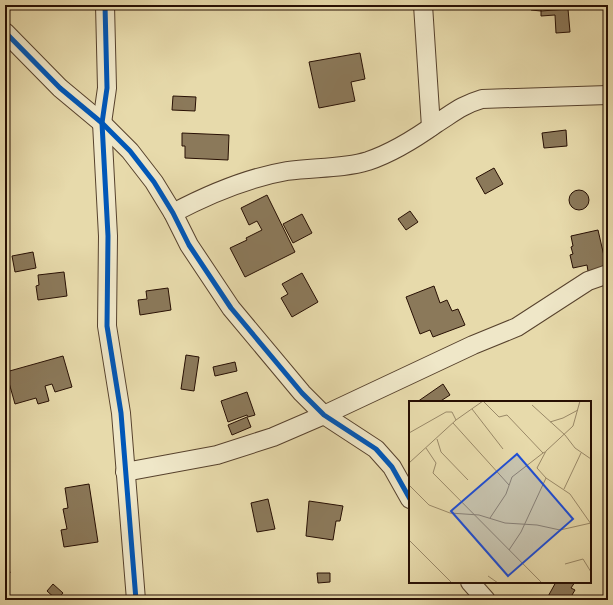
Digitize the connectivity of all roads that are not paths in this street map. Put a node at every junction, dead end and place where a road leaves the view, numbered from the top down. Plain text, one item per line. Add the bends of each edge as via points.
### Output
1 (106, 5) edge
2 (423, 5) edge
3 (5, 32) edge
4 (608, 96) edge
5 (102, 123) junction
6 (431, 127) junction
7 (173, 213) junction
8 (608, 274) edge
9 (324, 415) junction
10 (125, 472) junction
11 (409, 497) edge
12 (471, 583) edge
13 (136, 600) edge
14 (486, 600) edge

1 - 5 street via 107,88
2 - 6 street
3 - 5 street via 60,88
4 - 6 street via 482,99 467,103
5 - 7 street via 135,157
5 - 10 street via 108,236 107,326 121,412
6 - 7 street via 396,148 369,160 348,166 286,171 259,178 206,195
7 - 9 street via 189,245 232,308
8 - 9 street via 588,281 517,327
9 - 10 street via 273,437 217,455
9 - 11 street via 376,449 392,467
10 - 13 street
12 - 14 street

